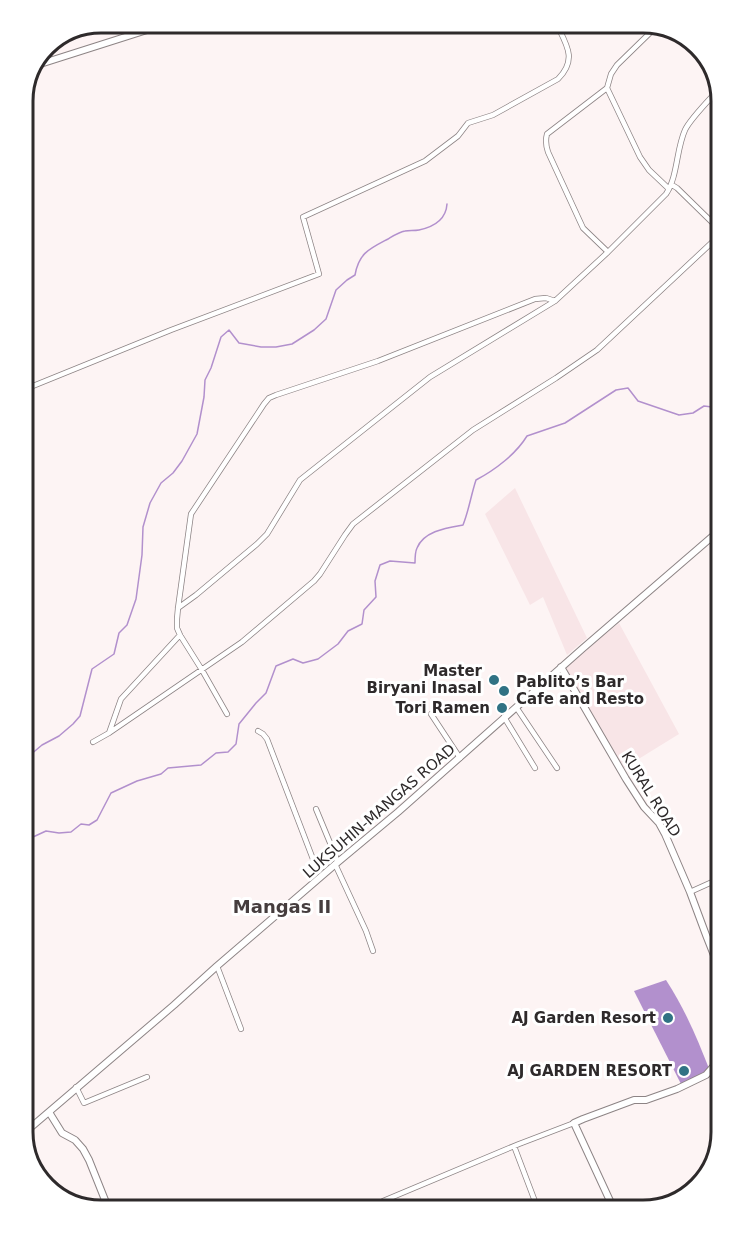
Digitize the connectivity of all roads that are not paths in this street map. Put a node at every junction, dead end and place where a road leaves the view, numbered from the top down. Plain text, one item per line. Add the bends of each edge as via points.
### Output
1 (135, 33) edge
2 (561, 33) edge
3 (650, 33) edge
4 (44, 63) edge
5 (607, 88) junction
6 (711, 99) edge
7 (671, 187) junction
8 (711, 221) edge
9 (711, 242) edge
10 (608, 252) junction
11 (555, 301) junction
12 (33, 386) edge
13 (711, 538) edge
14 (178, 608) junction
15 (180, 635) junction
16 (561, 667) junction
17 (202, 670) junction
18 (516, 707) junction
19 (227, 714) dead end
20 (431, 714) dead end
21 (504, 717) junction
22 (258, 731) dead end
23 (109, 733) junction
24 (93, 742) dead end
25 (460, 758) junction
26 (535, 768) dead end
27 (557, 768) dead end
28 (316, 809) dead end
29 (337, 863) junction
30 (320, 878) junction
31 (711, 883) edge
32 (690, 892) junction
33 (711, 947) edge
34 (373, 951) dead end
35 (217, 966) junction
36 (241, 1029) dead end
37 (711, 1069) edge
38 (147, 1077) dead end
39 (76, 1088) junction
40 (49, 1112) junction
41 (574, 1123) junction
42 (33, 1126) edge
43 (514, 1146) junction
44 (106, 1200) edge
45 (388, 1200) edge
46 (534, 1200) edge
47 (610, 1200) edge

1 - 4 main road
2 - 12 street via 570,62 558,80 493,115 468,123 458,136 425,161 303,217 319,274
3 - 5 street via 617,65
5 - 7 street via 640,157 649,170
5 - 10 street via 547,134 545,141 583,228
6 - 7 street via 685,130
7 - 8 street via 677,188
7 - 10 street
9 - 17 street via 597,350 473,430 358,520 314,581
10 - 11 street
11 - 14 street via 430,377 300,480 267,534
11 - 14 street via 536,299 378,361 269,398 191,514
13 - 16 main road, LUKSUHIN-MANGAS ROAD
14 - 15 street
15 - 17 street
15 - 23 street via 121,699
16 - 18 main road, LUKSUHIN-MANGAS ROAD
16 - 32 main road, KURAL ROAD via 638,798 659,823
17 - 19 street
17 - 23 street
18 - 21 main road, LUKSUHIN-MANGAS ROAD
18 - 27 street
20 - 25 street
21 - 25 main road, LUKSUHIN-MANGAS ROAD
21 - 26 street
22 - 30 street via 267,739
23 - 24 street
25 - 29 main road, LUKSUHIN-MANGAS ROAD
28 - 29 street
29 - 30 main road, LUKSUHIN-MANGAS ROAD
29 - 34 street
30 - 35 main road, LUKSUHIN-MANGAS ROAD
31 - 32 street
32 - 33 main road, KURAL ROAD
35 - 36 street
35 - 39 main road, LUKSUHIN-MANGAS ROAD
37 - 41 main road via 677,1089 634,1100
38 - 39 street via 84,1103
39 - 40 main road, LUKSUHIN-MANGAS ROAD
40 - 42 main road, LUKSUHIN-MANGAS ROAD
40 - 44 main road via 62,1133 83,1149
41 - 43 street
41 - 47 main road
43 - 45 street
43 - 46 street

